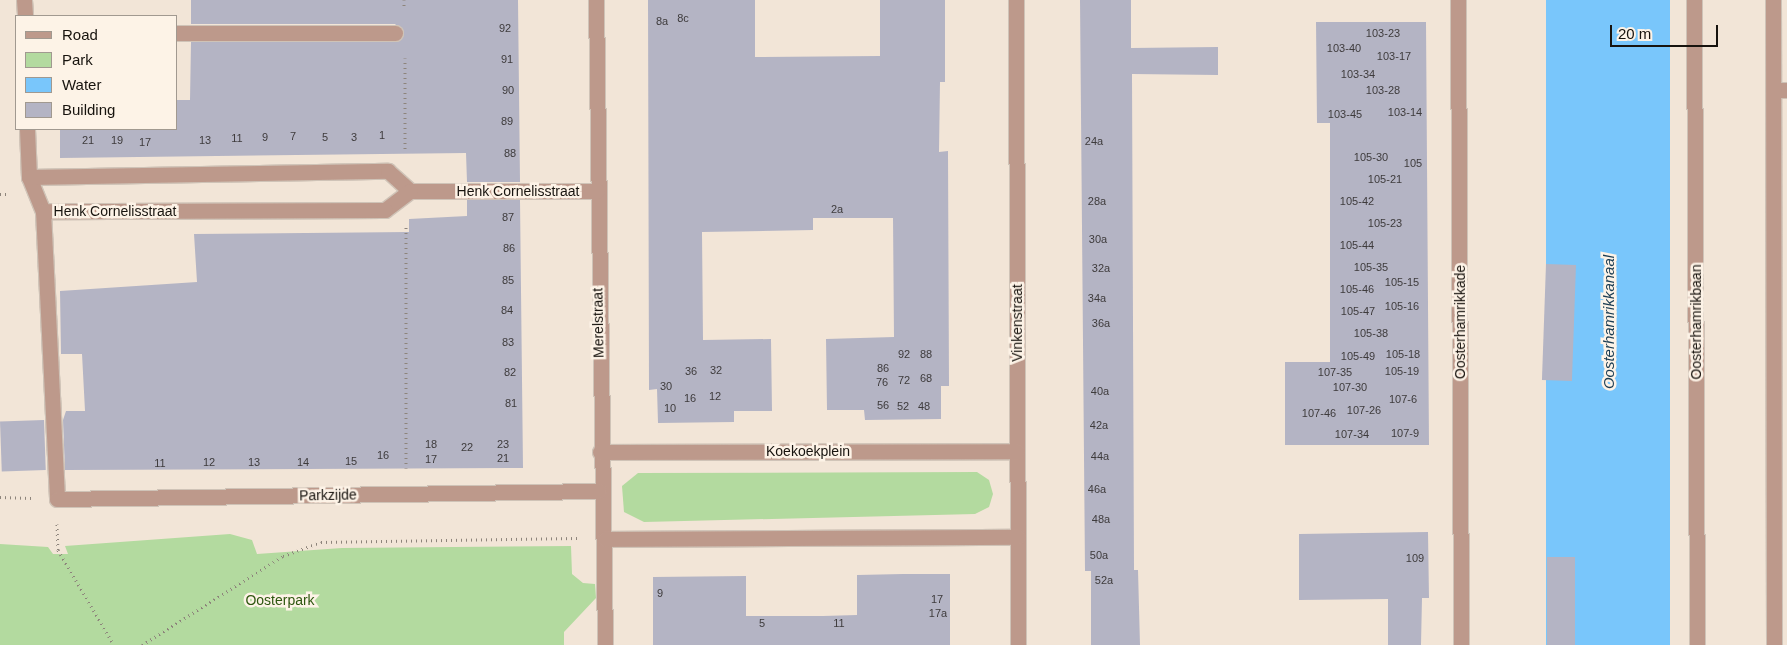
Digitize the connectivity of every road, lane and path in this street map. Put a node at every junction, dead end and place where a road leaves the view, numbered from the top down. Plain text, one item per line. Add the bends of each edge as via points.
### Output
1 (24, 0) edge
2 (404, 0) edge
3 (596, 0) edge
4 (1016, 0) edge
5 (1458, 0) edge
6 (1694, 0) edge
7 (1773, 0) edge
8 (25, 15) edge
9 (404, 20) dead end
10 (178, 33) edge
11 (395, 33) dead end
12 (405, 49) dead end
13 (1781, 90) edge
14 (28, 130) edge
15 (29, 177) junction
16 (407, 191) junction
17 (597, 191) junction
18 (43, 211) junction
19 (1017, 451) junction
20 (600, 452) junction
21 (599, 491) junction
22 (406, 494) junction
23 (57, 499) junction
24 (599, 507) junction
25 (1018, 537) junction
26 (605, 539) junction
27 (114, 645) edge
28 (142, 645) edge
29 (605, 645) edge
30 (1018, 645) edge
31 (1461, 645) edge
32 (1697, 645) edge
33 (1774, 645) edge

1 - 8 street
2 - 9 path
3 - 17 street, Merelstraat
4 - 19 street, Vinkenstraat
5 - 31 street, Oosterhamrikkade
6 - 32 street, Oosterhamrikbaan
7 - 13 street
10 - 11 street
12 - 16 path
13 - 33 street
14 - 15 street
15 - 16 street via 388,171
15 - 18 street
16 - 17 street, Henk Cornelisstraat
16 - 18 street, Henk Cornelisstraat via 384,210
16 - 22 path
17 - 20 street, Merelstraat
18 - 23 street, Henk Cornelisstraat
19 - 20 street, Koekoekplein
19 - 25 street, Vinkenstraat
20 - 21 street, Merelstraat
21 - 22 street, Parkzijde
21 - 24 street, Merelstraat
22 - 23 street, Parkzijde
23 - 27 path via 58,550
24 - 26 street, Merelstraat
24 - 28 path via 575,540 321,542 283,556
25 - 26 street
25 - 30 street, Vinkenstraat
26 - 29 street, Merelstraat

